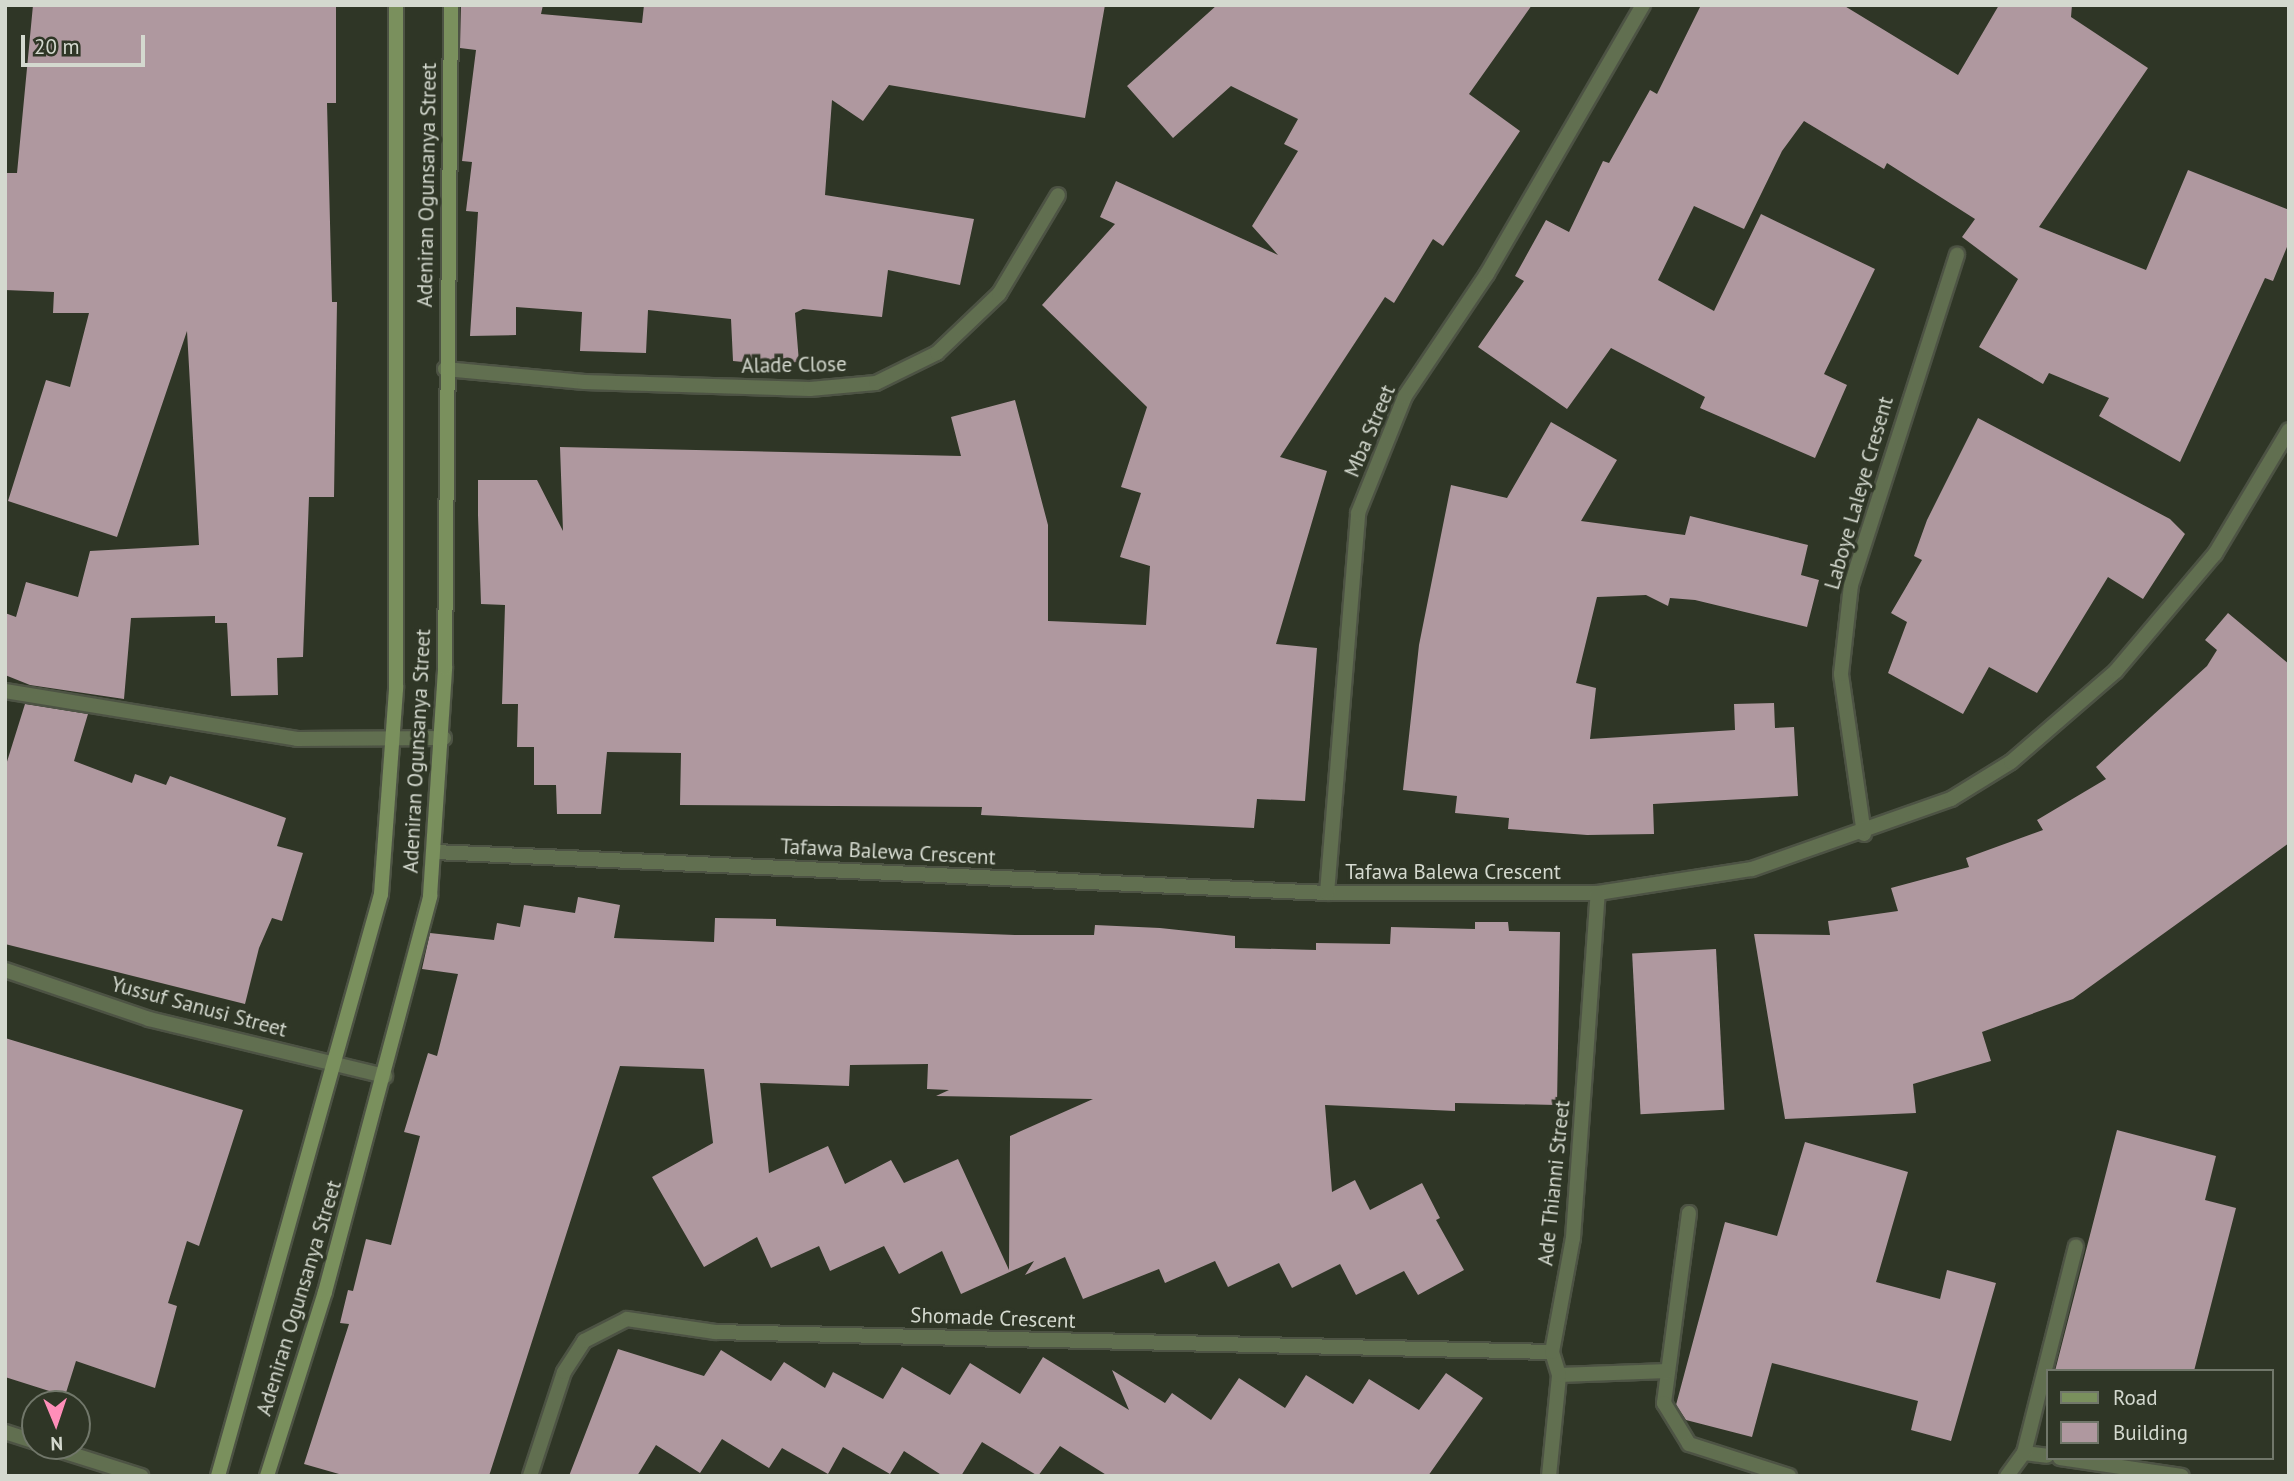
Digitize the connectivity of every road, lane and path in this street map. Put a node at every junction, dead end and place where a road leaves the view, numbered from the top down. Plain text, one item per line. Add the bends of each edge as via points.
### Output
1 (396, 5) edge
2 (451, 5) edge
3 (1643, 5) edge
4 (1058, 195) dead end
5 (1957, 254) dead end
6 (445, 369) junction
7 (2289, 429) edge
8 (5, 691) edge
9 (444, 738) junction
10 (394, 743) junction
11 (1864, 834) junction
12 (435, 852) junction
13 (1327, 893) junction
14 (1598, 893) junction
15 (5, 970) edge
16 (337, 1064) junction
17 (385, 1076) junction
18 (1689, 1213) dead end
19 (2076, 1246) dead end
20 (1552, 1352) junction
21 (1668, 1371) junction
22 (1559, 1375) junction
23 (2024, 1453) junction
24 (2046, 1456) edge
25 (90, 1460) edge
26 (2074, 1460) edge
27 (141, 1476) edge
28 (218, 1476) edge
29 (267, 1476) edge
30 (530, 1476) edge
31 (1549, 1476) edge
32 (1789, 1476) edge
33 (2007, 1476) edge
34 (2182, 1476) edge

1 - 10 main road, Adeniran Ogunsanya Street
2 - 6 main road, Adeniran Ogunsanya Street
3 - 13 street, Mba Street via 1486,274 1405,396 1358,513
4 - 6 street, Alade Close via 999,294 937,353 876,383 810,389 664,385
5 - 11 street, Laboye Laleye Cresent via 1851,585 1841,674
6 - 9 main road, Adeniran Ogunsanya Street
7 - 11 street, Tafawa Balewa Crescent via 2215,554 2116,671 2011,762 1951,799
8 - 10 street via 298,739
9 - 10 street
9 - 12 main road, Adeniran Ogunsanya Street
10 - 16 main road, Adeniran Ogunsanya Street via 381,894
11 - 14 street, Tafawa Balewa Crescent via 1752,869
12 - 13 street, Tafawa Balewa Crescent
12 - 17 main road, Adeniran Ogunsanya Street
13 - 14 street, Tafawa Balewa Crescent
14 - 20 street, Ade Thianni Street via 1573,1238
15 - 16 street, Yussuf Sanusi Street via 149,1019
16 - 17 street, Yussuf Sanusi Street
16 - 28 main road, Adeniran Ogunsanya Street
17 - 29 main road, Adeniran Ogunsanya Street
18 - 21 street
19 - 23 street
20 - 22 street, Ade Thianni Street
20 - 30 street, Shomade Crescent via 715,1332 627,1320 584,1341 564,1373
21 - 22 street
21 - 32 street via 1664,1403 1689,1444
22 - 31 street, Ade Thianni Street
23 - 24 street
23 - 33 street
25 - 27 street
26 - 34 street

